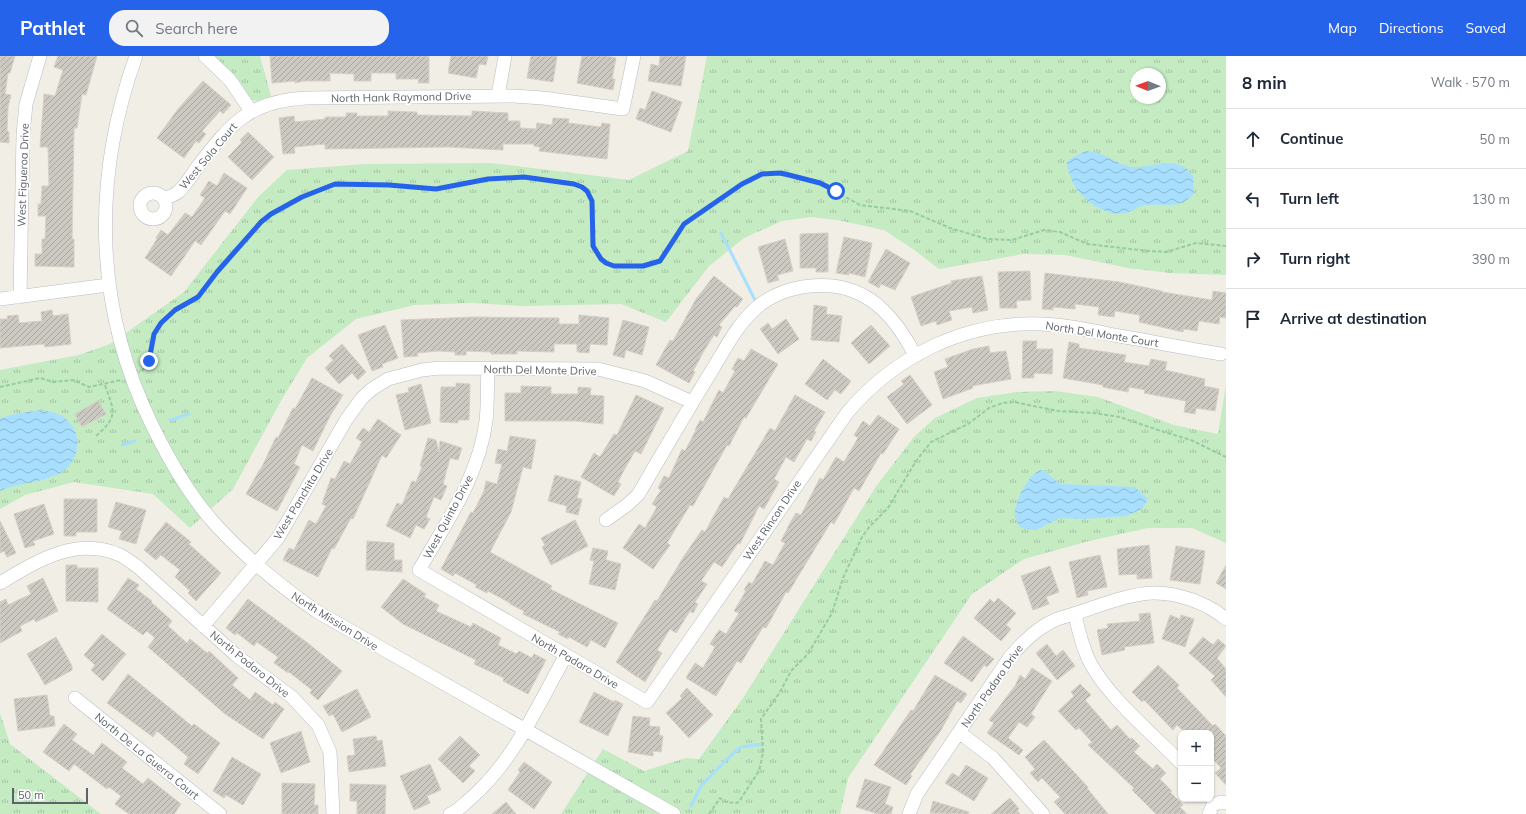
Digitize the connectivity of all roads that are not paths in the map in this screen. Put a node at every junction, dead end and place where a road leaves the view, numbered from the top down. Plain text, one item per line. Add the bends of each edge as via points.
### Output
1 (40, 56) edge
2 (136, 56) edge
3 (205, 56) edge
4 (505, 56) edge
5 (634, 56) edge
6 (498, 96) junction
7 (251, 111) junction
8 (164, 199) dead end
9 (108, 285) junction
10 (20, 297) junction
11 (0, 299) edge
12 (1221, 354) dead end
13 (915, 355) junction
14 (488, 369) junction
15 (408, 373) joint
16 (692, 402) junction
17 (606, 520) dead end
18 (256, 565) junction
19 (419, 570) joint
20 (0, 583) edge
21 (1075, 614) junction
22 (1226, 618) edge
23 (203, 626) junction
24 (566, 655) junction
25 (75, 698) dead end
26 (647, 702) joint
27 (524, 730) junction
28 (960, 733) junction
29 (1178, 760) edge
30 (1218, 800) edge
31 (220, 814) edge
32 (333, 814) edge
33 (450, 814) edge
34 (674, 814) edge
35 (909, 814) edge
36 (1043, 814) edge
37 (1209, 814) edge

1 - 10 street, West Figueroa Drive via 26,104 23,135
2 - 9 street, North Mission Drive via 110,151 105,209
3 - 7 street via 230,80
4 - 6 street
5 - 6 street, North Hank Raymond Drive via 623,109 543,98
6 - 7 street, North Hank Raymond Drive via 295,98 274,102
7 - 8 street, West Sola Court via 227,131 178,192
9 - 10 street
9 - 18 street, North Mission Drive via 121,345 135,390 159,441 198,503
10 - 11 street
12 - 13 street, North Del Monte Court via 1062,326 1023,324 972,331
13 - 16 street via 896,323 867,297 840,287 797,288 773,297 748,316
13 - 26 street, West Rincon Drive via 872,386 847,413
14 - 15 street, North Del Monte Drive via 440,368
14 - 16 street, North Del Monte Drive via 598,370 645,381
14 - 19 street, West Quinto Drive via 486,421 476,462 462,495
15 - 18 street, West Panchita Drive via 388,379 362,398 346,420 286,527
16 - 17 street via 638,495
18 - 23 street, West Panchita Drive
18 - 27 street, North Mission Drive via 316,611
19 - 24 street, North Padaro Drive
20 - 23 street, North Padaro Drive via 46,556 61,551 107,551 121,555 138,567
21 - 22 street, North Padaro Drive via 1135,595 1151,593 1188,598
21 - 28 street, North Padaro Drive via 1045,624 1022,642
21 - 29 street via 1083,645 1095,671 1110,691
23 - 32 street, North Padaro Drive via 237,656 292,697 318,725 330,752
24 - 26 street, North Padaro Drive
24 - 27 street
25 - 31 street, North De La Guerra Court
27 - 33 street via 497,771 480,790
27 - 34 street, North Mission Drive
28 - 35 street, North Padaro Drive via 916,794
28 - 36 street via 993,758
30 - 37 street via 1210,808

